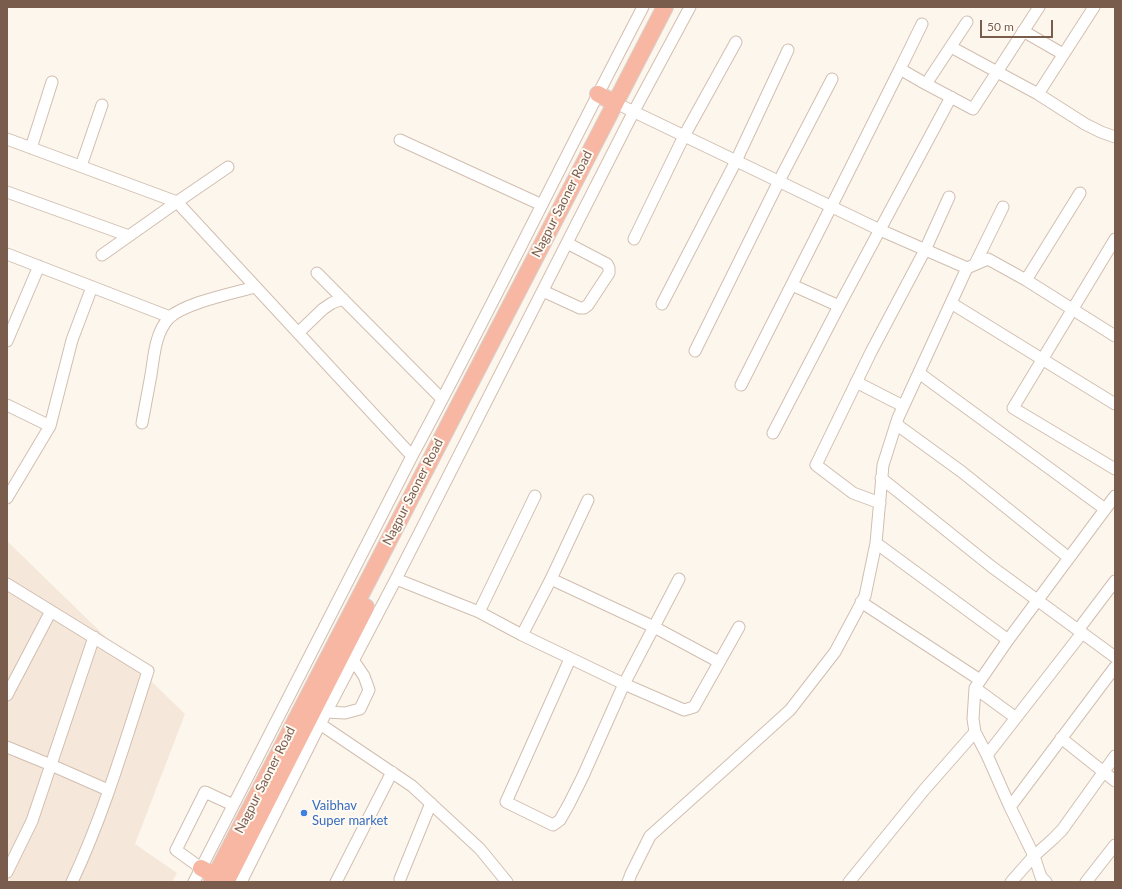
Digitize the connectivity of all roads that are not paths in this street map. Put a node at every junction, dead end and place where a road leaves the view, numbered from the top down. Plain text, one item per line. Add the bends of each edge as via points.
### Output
1 (643, 7) edge
2 (665, 7) edge
3 (676, 7) edge
4 (690, 7) edge
5 (1039, 7) edge
6 (1094, 7) edge
7 (967, 22) dead end
8 (922, 24) dead end
9 (1023, 31) junction
10 (736, 42) dead end
11 (951, 47) junction
12 (788, 50) dead end
13 (1063, 54) junction
14 (900, 69) junction
15 (997, 72) junction
16 (832, 79) dead end
17 (52, 82) dead end
18 (926, 84) junction
19 (629, 86) junction
20 (598, 94) junction
21 (1038, 94) junction
22 (951, 97) junction
23 (102, 105) dead end
24 (624, 107) junction
25 (684, 136) junction
26 (1115, 137) edge
27 (7, 139) edge
28 (400, 140) dead end
29 (32, 148) junction
30 (736, 161) junction
31 (82, 166) junction
32 (228, 167) dead end
33 (779, 181) junction
34 (7, 192) edge
35 (1080, 193) dead end
36 (949, 197) dead end
37 (176, 202) junction
38 (542, 205) junction
39 (831, 207) junction
40 (1004, 207) dead end
41 (880, 230) junction
42 (129, 236) junction
43 (634, 239) dead end
44 (1115, 239) edge
45 (567, 243) junction
46 (925, 250) junction
47 (7, 254) edge
48 (102, 255) dead end
49 (38, 266) junction
50 (971, 266) junction
51 (317, 273) dead end
52 (1026, 280) junction
53 (792, 285) junction
54 (92, 287) junction
55 (255, 287) junction
56 (543, 291) junction
57 (343, 299) junction
58 (951, 303) junction
59 (662, 304) dead end
60 (839, 306) junction
61 (1073, 310) junction
62 (170, 317) junction
63 (298, 333) junction
64 (1115, 336) edge
65 (7, 341) edge
66 (695, 351) dead end
67 (1042, 359) junction
68 (919, 373) junction
69 (856, 382) junction
70 (741, 385) dead end
71 (442, 399) junction
72 (1115, 404) edge
73 (7, 405) edge
74 (904, 406) junction
75 (142, 423) dead end
76 (896, 424) junction
77 (50, 426) junction
78 (773, 433) dead end
79 (412, 456) junction
80 (1115, 468) edge
81 (882, 478) junction
82 (535, 496) dead end
83 (1115, 496) edge
84 (7, 498) edge
85 (588, 500) dead end
86 (880, 503) junction
87 (1105, 509) junction
88 (876, 543) junction
89 (1069, 558) junction
90 (396, 579) junction
91 (551, 579) junction
92 (679, 579) dead end
93 (1115, 581) edge
94 (7, 584) edge
95 (1038, 600) junction
96 (861, 602) junction
97 (51, 611) junction
98 (479, 612) junction
99 (654, 627) junction
100 (739, 627) dead end
101 (1080, 631) junction
102 (522, 635) junction
103 (94, 637) junction
104 (1008, 640) junction
105 (1115, 657) edge
106 (570, 659) junction
107 (353, 660) junction
108 (719, 662) junction
109 (1115, 667) edge
110 (624, 684) junction
111 (978, 684) junction
112 (7, 695) edge
113 (326, 712) junction
114 (1016, 718) junction
115 (320, 724) junction
116 (975, 732) junction
117 (1061, 738) junction
118 (7, 747) edge
119 (987, 755) junction
120 (1115, 756) edge
121 (51, 765) junction
122 (1103, 771) junction
123 (392, 772) junction
124 (1115, 780) edge
125 (108, 790) junction
126 (431, 803) junction
127 (233, 805) junction
128 (1010, 806) junction
129 (1115, 844) edge
130 (1034, 856) junction
131 (7, 872) edge
132 (197, 875) edge
133 (218, 880) edge
134 (400, 880) dead end
135 (72, 882) edge
136 (241, 882) edge
137 (336, 882) edge
138 (507, 882) edge
139 (628, 882) edge
140 (849, 882) edge
141 (1011, 882) edge
142 (1046, 882) edge
143 (1086, 882) edge

1 - 20 street
2 - 19 highway
3 - 19 highway
4 - 24 street
5 - 9 street
6 - 13 street
7 - 11 street
8 - 14 street
9 - 13 street
9 - 15 street
10 - 25 street
11 - 15 street
11 - 18 street
12 - 30 street
13 - 21 street
14 - 18 street
14 - 39 street
15 - 21 street
15 - 22 street via 973,109
16 - 33 street
17 - 29 street
18 - 22 street
19 - 24 highway, Nagpur Saoner Road
20 - 24 highway
20 - 38 street
21 - 26 street via 1085,124
22 - 41 street
23 - 31 street
24 - 25 street
24 - 45 street
24 - 133 highway, Nagpur Saoner Road
25 - 30 street
25 - 43 street
27 - 29 street
28 - 38 street
29 - 31 street
30 - 33 street
30 - 59 street
31 - 37 street
32 - 37 street
33 - 39 street
33 - 66 street
34 - 42 street
35 - 52 street
36 - 46 street
37 - 42 street
37 - 55 street
38 - 71 street
39 - 41 street
39 - 53 street
40 - 50 street
41 - 46 street
41 - 60 street
42 - 48 street
44 - 61 street
45 - 56 street
45 - 56 street via 607,264 609,273 584,308
46 - 50 street
46 - 69 street
47 - 49 street
49 - 54 street
49 - 65 street
50 - 52 street via 988,259
50 - 58 street
51 - 57 street
52 - 61 street
53 - 60 street
53 - 70 street
54 - 62 street
54 - 77 street via 72,340
55 - 62 street via 196,304
55 - 63 street
56 - 90 street
57 - 63 street via 332,303
57 - 71 street
58 - 67 street
58 - 68 street
60 - 78 street
61 - 64 street
61 - 67 street
62 - 75 street via 162,327 156,343
63 - 79 street
67 - 72 street
67 - 80 street via 1013,408
68 - 74 street
68 - 87 street
69 - 74 street
69 - 86 street via 816,465 853,493
71 - 79 street
73 - 77 street
74 - 76 street
76 - 81 street via 883,465
76 - 89 street via 962,472
77 - 84 street
79 - 127 street
81 - 86 street
81 - 95 street via 992,567
82 - 98 street
83 - 87 street
85 - 91 street
86 - 88 street
87 - 89 street
88 - 96 street via 865,596
88 - 104 street
89 - 95 street
90 - 98 street
90 - 107 street
91 - 99 street
91 - 102 street
92 - 99 street
93 - 101 street
94 - 97 street
95 - 101 street
95 - 104 street
96 - 111 street
96 - 139 street via 835,652 790,710 650,836
97 - 103 street
97 - 112 street
98 - 102 street
99 - 108 street
99 - 110 street
100 - 108 street
101 - 105 street
101 - 114 street
102 - 106 street
103 - 121 street
103 - 125 street via 148,671
104 - 111 street
106 - 110 street
106 - 110 street via 506,802 553,825 560,820 569,804
107 - 113 street
107 - 113 street via 364,676 369,690 360,709 345,713
108 - 110 street via 694,707 684,710
109 - 117 street
111 - 114 street
111 - 116 street via 973,719
113 - 115 street
114 - 119 street
115 - 123 street
115 - 136 street
116 - 119 street
116 - 140 street
117 - 122 street
117 - 128 street
118 - 121 street
119 - 128 street
120 - 122 street
121 - 125 street
121 - 131 street via 32,821
122 - 124 street
122 - 130 street via 1062,830
123 - 126 street
123 - 137 street
125 - 135 street via 87,850
126 - 134 street
126 - 138 street via 480,849
127 - 132 street
127 - 132 street via 205,792 176,850
128 - 130 street
129 - 143 street
130 - 141 street
130 - 142 street via 1041,877
132 - 133 highway

